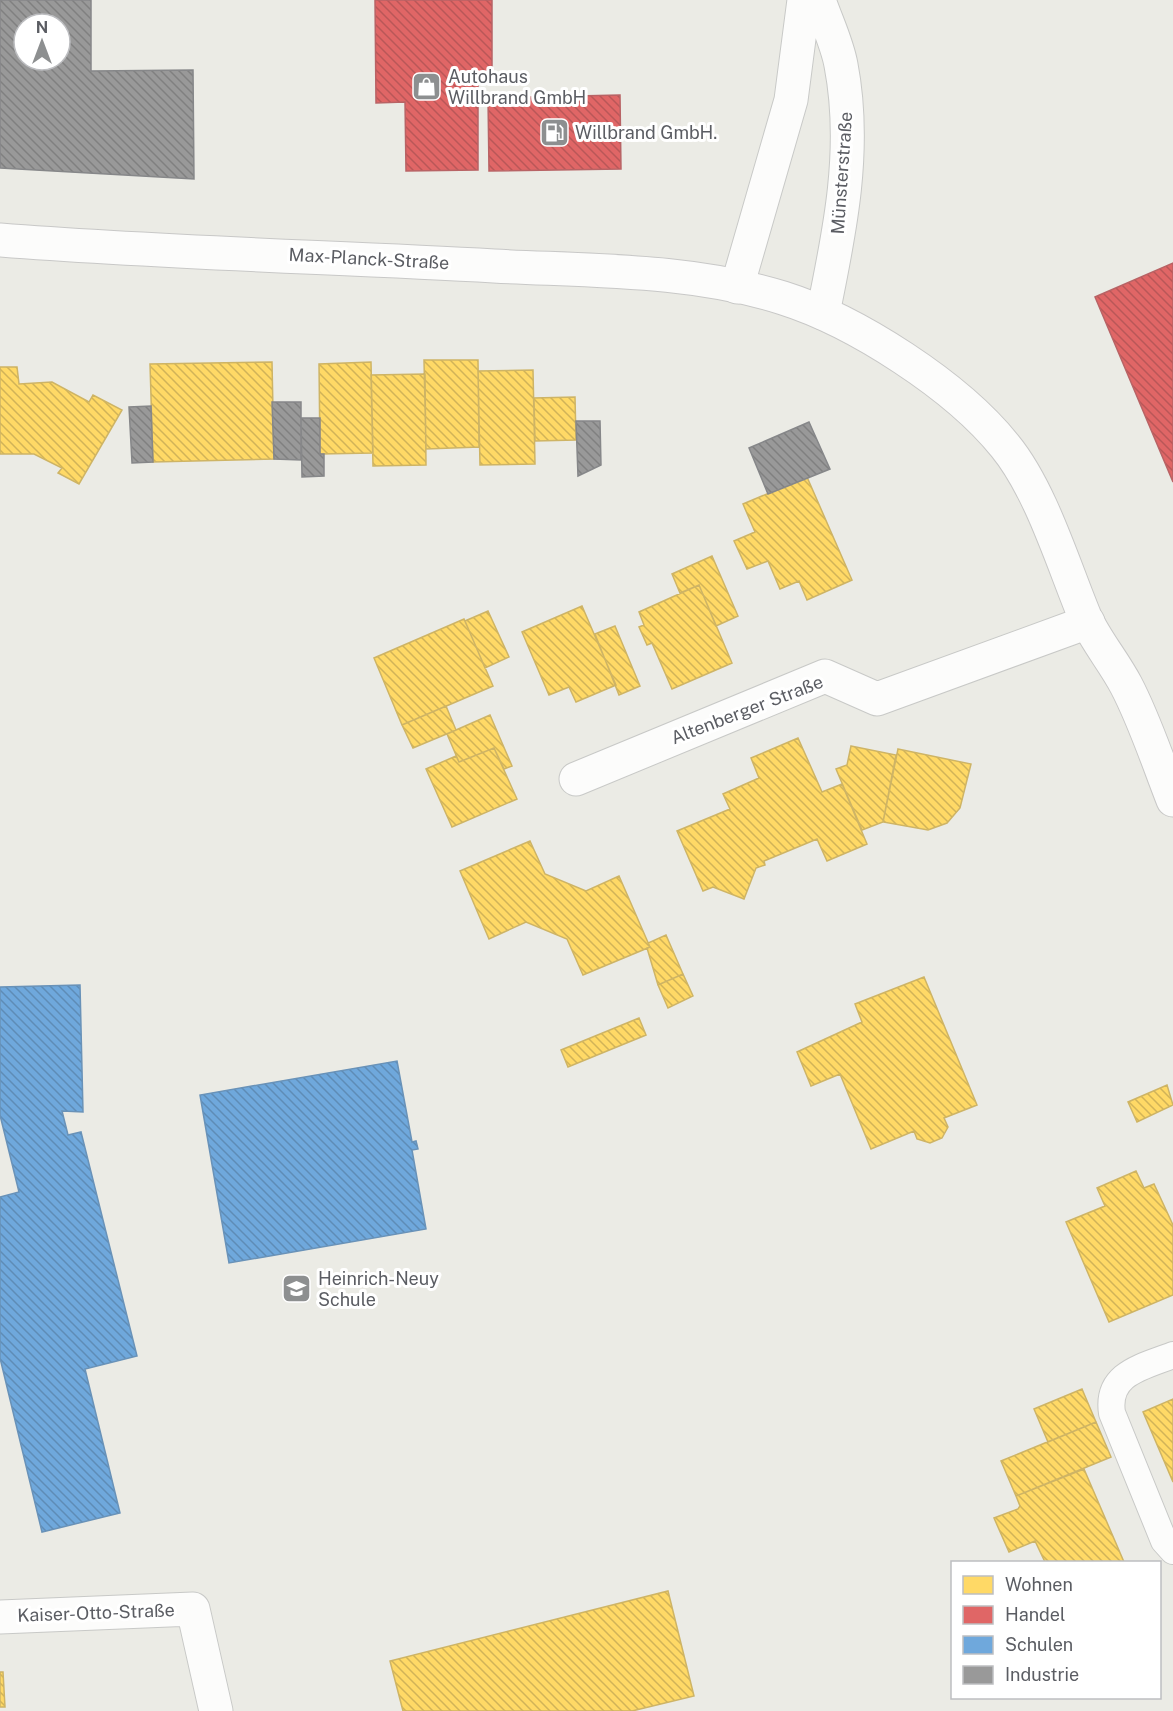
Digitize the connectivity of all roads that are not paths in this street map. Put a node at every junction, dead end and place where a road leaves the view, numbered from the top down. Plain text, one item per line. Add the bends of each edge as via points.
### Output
1 (804, 0) edge
2 (819, 0) edge
3 (0, 240) edge
4 (737, 287) junction
5 (823, 313) junction
6 (1088, 622) junction
7 (576, 779) dead end
8 (1173, 800) edge
9 (1173, 1354) edge
10 (1173, 1551) edge
11 (0, 1617) edge
12 (216, 1711) edge

1 - 4 street via 791,100
2 - 5 street, Münsterstraße via 841,62 848,113 842,217
3 - 4 street, Max-Planck-Straße via 657,274
4 - 5 street
5 - 6 street via 923,372 970,410 1006,447 1032,491
6 - 7 street, Altenberger Straße via 877,699 825,676
6 - 8 street via 1127,687
9 - 10 lane via 1130,1373 1116,1384 1110,1396 1112,1413 1164,1541
11 - 12 street, Kaiser-Otto-Straße via 193,1609

